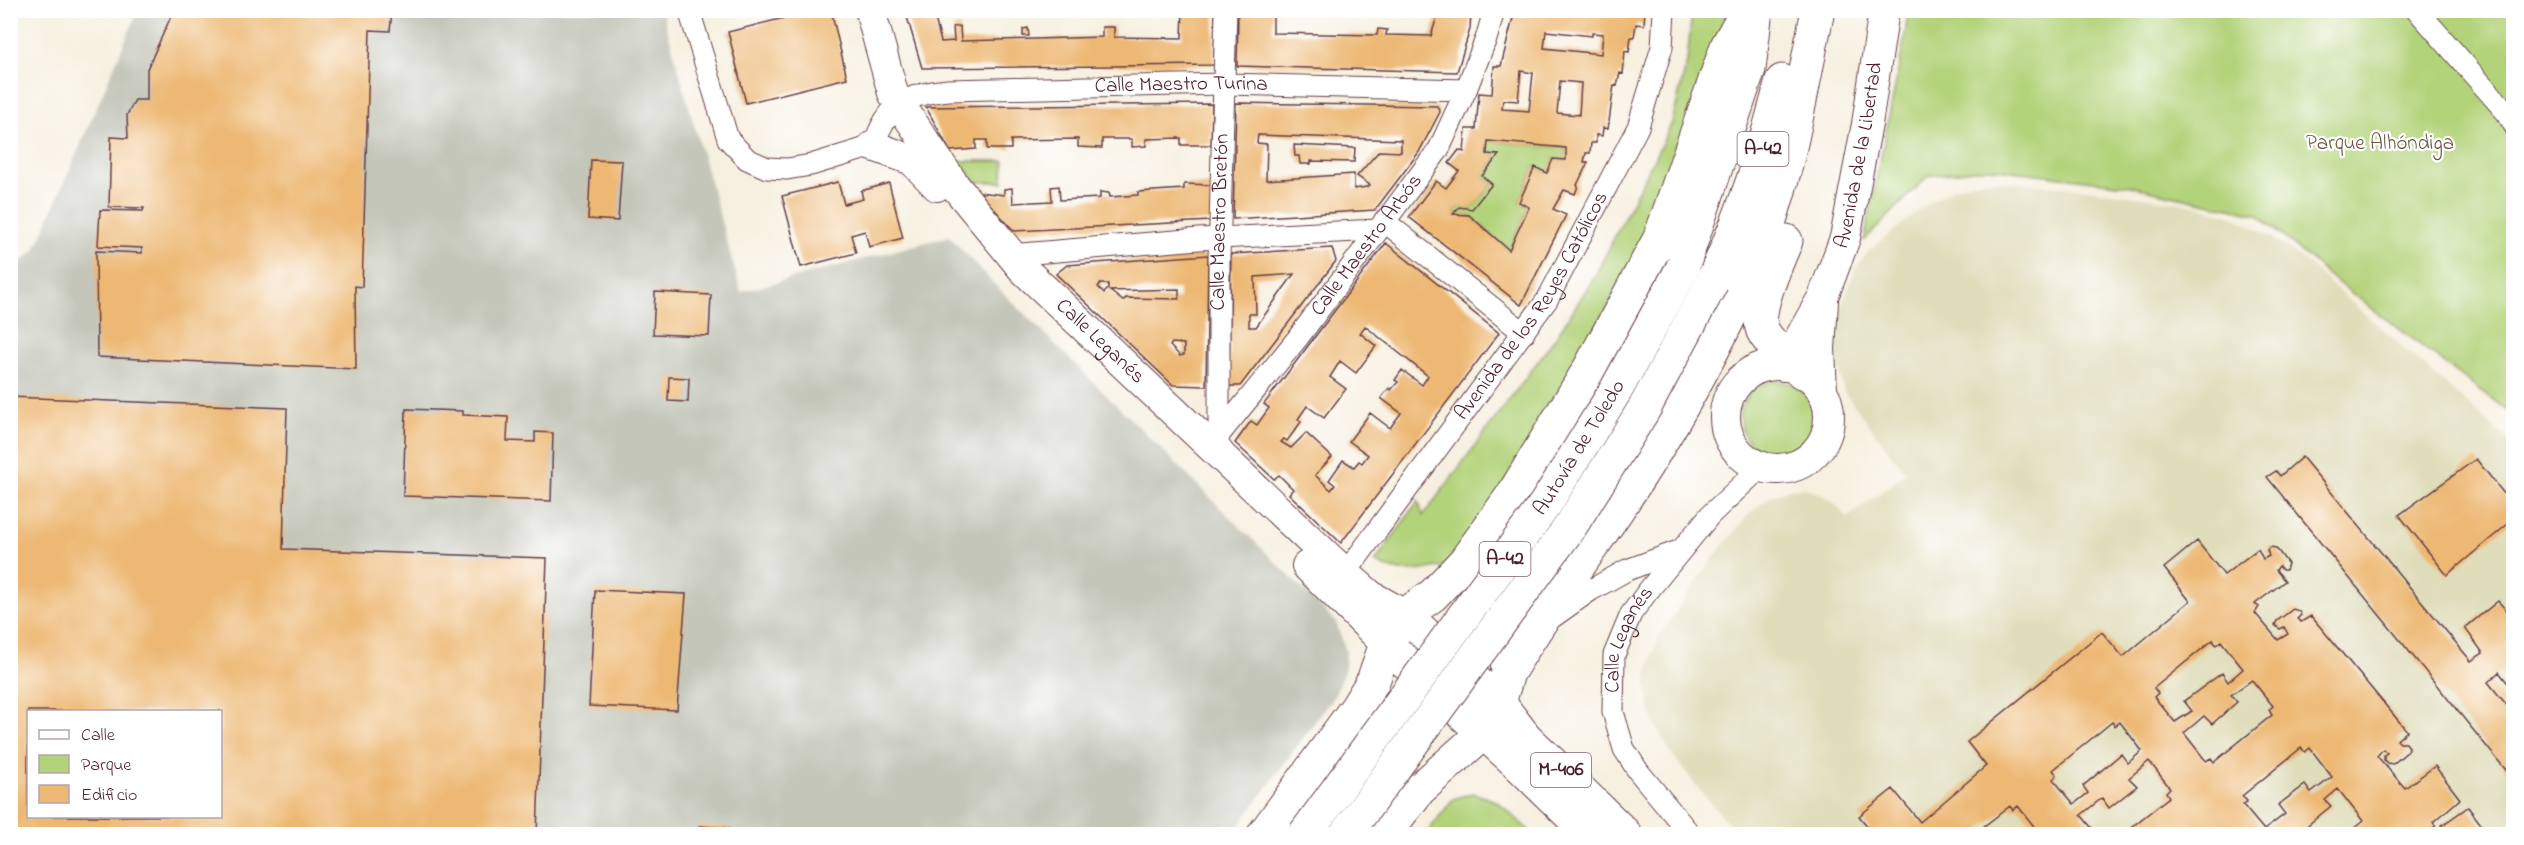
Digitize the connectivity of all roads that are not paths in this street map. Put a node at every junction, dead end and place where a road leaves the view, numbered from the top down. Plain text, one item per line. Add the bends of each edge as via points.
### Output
1 (689, 10) edge
2 (870, 10) edge
3 (1226, 10) edge
4 (1494, 10) edge
5 (1664, 10) edge
6 (1733, 10) edge
7 (1747, 10) edge
8 (1756, 10) edge
9 (1795, 10) edge
10 (1818, 10) edge
11 (1884, 10) edge
12 (2417, 10) edge
13 (1727, 46) junction
14 (1224, 84) junction
15 (1466, 90) junction
16 (899, 103) junction
17 (2514, 125) edge
18 (873, 146) junction
19 (1380, 225) junction
20 (1220, 238) junction
21 (1010, 255) junction
22 (1823, 297) junction
23 (1524, 333) junction
24 (1799, 372) junction
25 (1223, 448) junction
26 (1761, 467) junction
27 (1682, 549) junction
28 (1347, 575) junction
29 (1433, 595) junction
30 (1405, 615) junction
31 (1541, 622) junction
32 (1386, 644) junction
33 (1508, 673) junction
34 (1372, 681) junction
35 (1499, 704) junction
36 (1475, 740) junction
37 (1264, 834) edge
38 (1305, 834) edge
39 (1346, 834) edge
40 (1384, 834) edge
41 (1590, 834) edge
42 (1625, 834) edge
43 (1690, 834) edge

1 - 18 street via 728,139 747,159 766,168 787,169
2 - 16 street, Calle Leganés
3 - 14 street, Calle Maestro Bretón
4 - 15 street, Calle Maestro Arbós
5 - 23 street, Avenida de los Reyes Católicos via 1662,47 1638,127 1547,300
6 - 13 street
7 - 13 highway
8 - 38 highway, Autovía de Toledo / A-42, bridge via 1749,69 1682,269 1616,390 1546,503
9 - 39 highway, Autovía de Toledo / A-42, bridge via 1790,53 1735,232 1644,409 1572,524
10 - 24 highway via 1816,84 1808,154 1798,202 1760,321 1766,336
10 - 31 highway via 1776,204 1753,265 1668,430
11 - 22 street, Avenida de la Libertad via 1845,238
12 - 17 street
13 - 29 highway via 1654,248 1588,371 1512,495 1465,561
14 - 15 street, Calle Maestro Turina
14 - 16 street, Calle Maestro Turina via 948,90 924,93
14 - 20 street, Calle Maestro Bretón
15 - 19 street, Calle Maestro Arbós via 1439,149
16 - 18 street via 879,129
16 - 21 street, Calle Leganés via 955,186
18 - 32 street, Calle Leganés via 904,156 919,166 1012,277
19 - 20 street
19 - 23 street
19 - 25 street, Calle Maestro Arbós
20 - 21 street
20 - 25 street, Calle Maestro Bretón
21 - 25 street, Calle Leganés via 1144,385
22 - 24 street, Avenida de la Libertad
22 - 24 street, Avenida de la Libertad via 1820,349
23 - 28 street, Avenida de los Reyes Católicos
24 - 26 street via 1827,403 1826,437 1798,465 1783,469
24 - 26 street via 1767,367 1748,375 1733,390 1725,423 1732,443 1745,458
25 - 28 street, Calle Leganés
26 - 27 street, Calle Leganés via 1710,515
27 - 31 street via 1627,570 1552,619
27 - 43 street, Calle Leganés via 1631,614 1614,654 1612,683 1613,712 1624,749
28 - 30 street, Calle Leganés via 1371,596
29 - 30 highway
29 - 33 highway via 1453,598 1485,618 1508,654
30 - 32 highway
30 - 35 highway, Calle Leganés / M-406
31 - 33 highway
32 - 34 highway
32 - 36 highway, Calle Leganés / M-406
33 - 35 highway
34 - 36 highway via 1384,708 1410,734 1436,746
34 - 37 highway
35 - 36 highway
35 - 42 highway, Calle Leganés / M-406 via 1525,736
36 - 40 highway via 1419,790
36 - 41 highway, Calle Leganés / M-406

